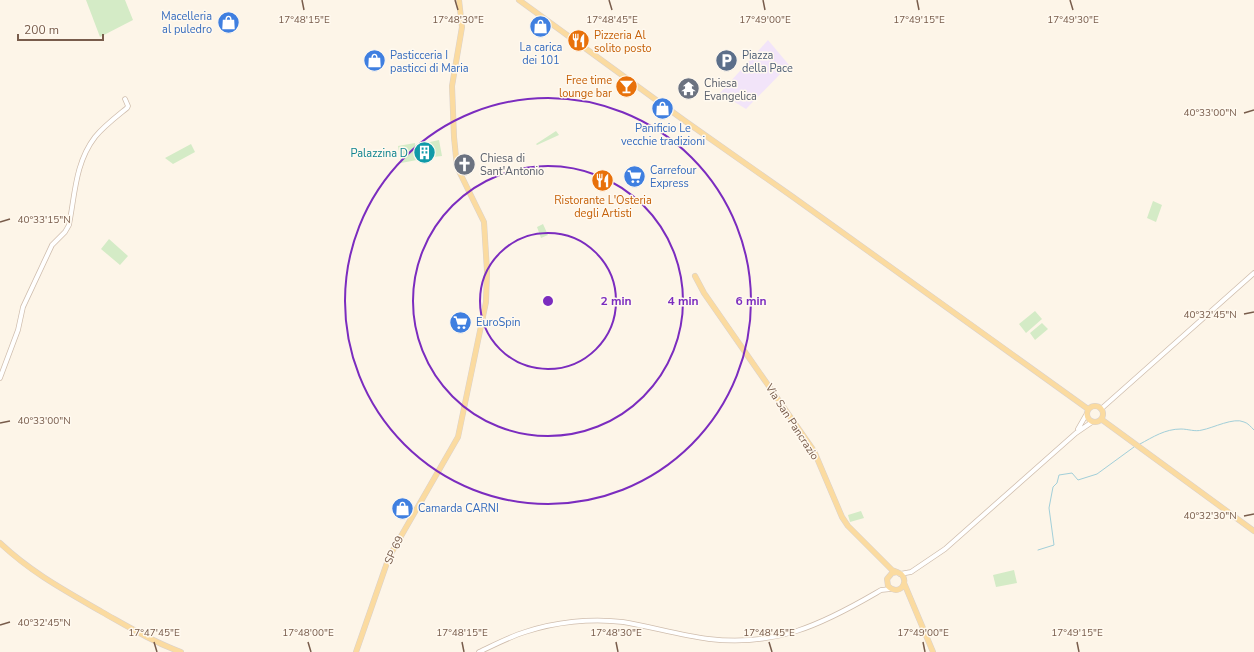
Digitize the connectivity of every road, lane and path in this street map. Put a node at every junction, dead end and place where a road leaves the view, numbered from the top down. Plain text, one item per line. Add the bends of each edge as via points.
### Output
1 (459, 0) edge
2 (519, 0) edge
3 (125, 98) dead end
4 (1254, 273) edge
5 (695, 276) dead end
6 (0, 378) edge
7 (1101, 409) junction
8 (1087, 412) junction
9 (1101, 419) junction
10 (1092, 422) junction
11 (1076, 433) junction
12 (1254, 531) edge
13 (0, 543) edge
14 (887, 566) junction
15 (918, 568) junction
16 (898, 573) junction
17 (887, 580) junction
18 (904, 582) junction
19 (900, 588) junction
20 (891, 589) junction
21 (876, 593) junction
22 (909, 594) junction
23 (181, 652) edge
24 (356, 652) edge
25 (479, 652) edge
26 (933, 652) edge

1 - 24 main road, SP 69 via 462,27 452,86 453,128 457,167 484,222 488,271 486,302 458,437 389,556
2 - 8 main road
3 - 6 street via 127,108 96,136 83,156 78,170 69,225 52,245 23,307 18,330
4 - 7 street
5 - 14 main road, Via San Pancrazio via 704,293 814,451 842,517
7 - 8 main road via 1094,406
7 - 9 main road
8 - 10 main road via 1088,419
8 - 11 street
9 - 10 main road
9 - 12 main road
10 - 11 street
11 - 15 street via 945,549
13 - 23 main road via 40,576 116,620 168,648
14 - 16 main road, Via San Pancrazio
14 - 17 main road
15 - 16 street via 907,573
15 - 18 street
16 - 17 main road via 892,573
16 - 18 main road
17 - 20 main road
17 - 21 street
18 - 19 main road
18 - 22 main road
19 - 20 main road
19 - 22 main road
20 - 21 street
21 - 25 street via 830,619 767,638 710,639 623,622 581,622 523,632
22 - 26 main road

